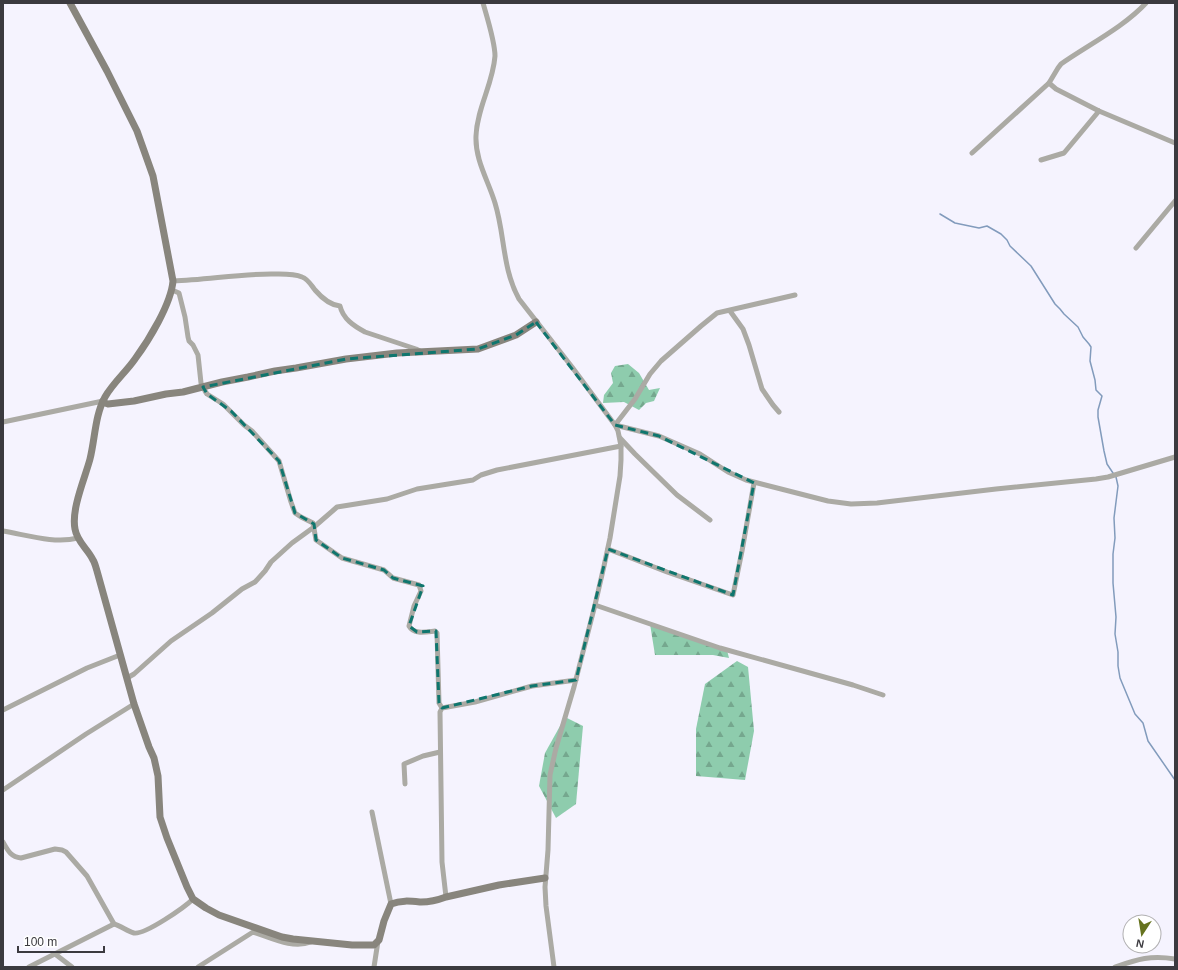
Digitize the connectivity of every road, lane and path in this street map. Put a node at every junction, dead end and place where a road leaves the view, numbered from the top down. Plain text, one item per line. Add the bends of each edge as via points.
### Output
1 (70, 3) edge
2 (483, 3) edge
3 (1146, 3) edge
4 (1049, 83) junction
5 (1099, 111) junction
6 (1175, 143) edge
7 (972, 153) dead end
8 (1041, 160) dead end
9 (1175, 201) edge
10 (1136, 248) dead end
11 (173, 281) junction
12 (172, 290) junction
13 (795, 295) dead end
14 (730, 311) junction
15 (536, 322) junction
16 (422, 352) junction
17 (203, 387) junction
18 (103, 401) junction
19 (779, 412) dead end
20 (3, 422) edge
21 (614, 425) junction
22 (619, 437) junction
23 (621, 446) junction
24 (1175, 457) edge
25 (754, 483) junction
26 (710, 520) dead end
27 (314, 527) junction
28 (3, 531) edge
29 (78, 538) junction
30 (608, 549) junction
31 (595, 605) junction
32 (120, 654) junction
33 (127, 678) junction
34 (576, 680) junction
35 (883, 695) dead end
36 (134, 704) junction
37 (442, 708) junction
38 (3, 710) edge
39 (440, 752) junction
40 (405, 784) dead end
41 (3, 790) edge
42 (372, 812) dead end
43 (3, 842) edge
44 (545, 878) junction
45 (446, 897) junction
46 (193, 899) junction
47 (391, 904) junction
48 (114, 924) junction
49 (379, 940) junction
50 (312, 941) junction
51 (55, 954) junction
52 (1175, 959) edge
53 (30, 967) edge
54 (72, 967) edge
55 (198, 967) edge
56 (374, 967) edge
57 (554, 967) edge
58 (1115, 967) edge

1 - 11 street via 137,131 153,176
2 - 15 street via 495,56 476,125 476,150 495,203 511,283
3 - 4 street via 1113,30 1061,64
4 - 5 street
4 - 7 street
5 - 6 street
5 - 8 street via 1064,153
9 - 10 street
11 - 12 street
11 - 16 street via 255,273 303,277 334,306 340,306 345,317 360,329
12 - 17 street via 180,293 188,337 198,355
12 - 18 street via 150,336
13 - 14 street
14 - 19 street via 743,329 762,389
14 - 21 street via 717,314 660,362 636,399
15 - 16 street via 516,335 478,348
15 - 21 street
16 - 17 street via 346,359
17 - 18 street via 117,403 108,404
17 - 27 street via 207,394 231,411 280,461 295,512 313,523
18 - 20 street
18 - 29 street via 74,514 74,527
21 - 22 street
21 - 25 street via 658,436 700,454 728,472
22 - 23 street
22 - 26 street via 677,495
23 - 27 street via 496,470 481,474 472,480 337,507
23 - 30 street via 620,476
24 - 25 street via 1096,479 877,503 851,504 828,501
25 - 30 street via 733,595
27 - 33 street via 271,562 255,582 171,641
27 - 37 street via 316,540 342,558 384,570 394,578 419,585 421,591 409,626 417,632 437,633 439,703
28 - 29 street via 68,541
29 - 32 street via 93,559
30 - 31 street
31 - 34 street
31 - 35 street via 720,648
32 - 33 street
32 - 38 street
33 - 36 street
34 - 37 street via 532,686 475,702
34 - 44 street via 550,775
36 - 41 street
36 - 46 street via 157,768 162,823
37 - 39 street
39 - 40 street via 404,764
39 - 45 street via 442,862
42 - 47 street
43 - 48 street via 9,853 16,858 55,849 66,852 87,876
44 - 45 street
44 - 57 street
45 - 47 street via 422,902 404,900
46 - 48 street via 170,917 136,933
46 - 50 street via 219,915 282,937
47 - 49 street
48 - 51 street
49 - 50 street via 374,945
49 - 56 street
50 - 55 street via 304,944 287,944 253,932
51 - 53 street
51 - 54 street
52 - 58 street via 1140,959

